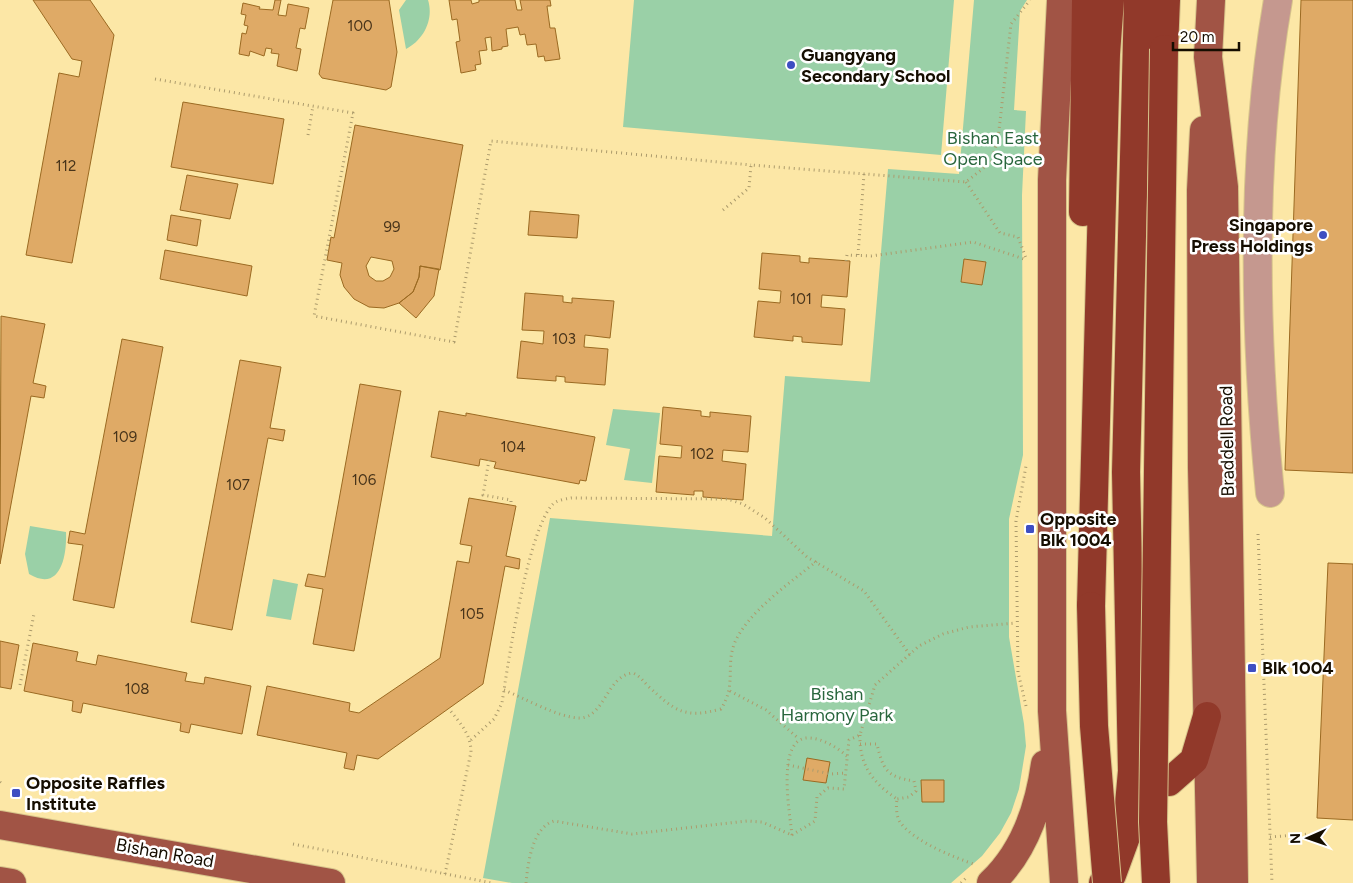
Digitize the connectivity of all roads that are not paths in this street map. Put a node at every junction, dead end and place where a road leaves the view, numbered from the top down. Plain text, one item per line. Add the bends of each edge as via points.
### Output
1 (1061, 0) edge
2 (1086, 0) edge
3 (1110, 0) edge
4 (1138, 0) edge
5 (1166, 0) edge
6 (1211, 0) edge
7 (1278, 0) edge
8 (1095, 54) junction
9 (1208, 57) junction
10 (1270, 493) dead end
11 (1040, 713) junction
12 (1207, 716) junction
13 (1132, 771) junction
14 (0, 825) edge
15 (0, 881) edge
16 (12, 883) edge
17 (331, 883) edge
18 (992, 883) edge
19 (1064, 883) edge
20 (1103, 883) edge
21 (1107, 883) edge
22 (1156, 883) edge
23 (1211, 883) edge
24 (1234, 883) edge

1 - 11 main road via 1052,180
2 - 8 highway
3 - 8 highway
4 - 13 highway via 1126,472
5 - 22 highway, bridge via 1154,822
6 - 9 main road, Braddell Road
7 - 10 lane via 1264,115 1257,260 1261,396
8 - 21 highway, bridge via 1082,338 1094,726
9 - 12 main road via 1201,190
9 - 24 main road, Braddell Road via 1224,186
11 - 18 main road via 1040,797 1025,838
11 - 19 main road
12 - 13 highway via 1194,760 1169,782 1146,780
12 - 23 main road
13 - 20 highway via 1126,836 1112,875
14 - 17 main road, Bishan Road
15 - 16 main road

